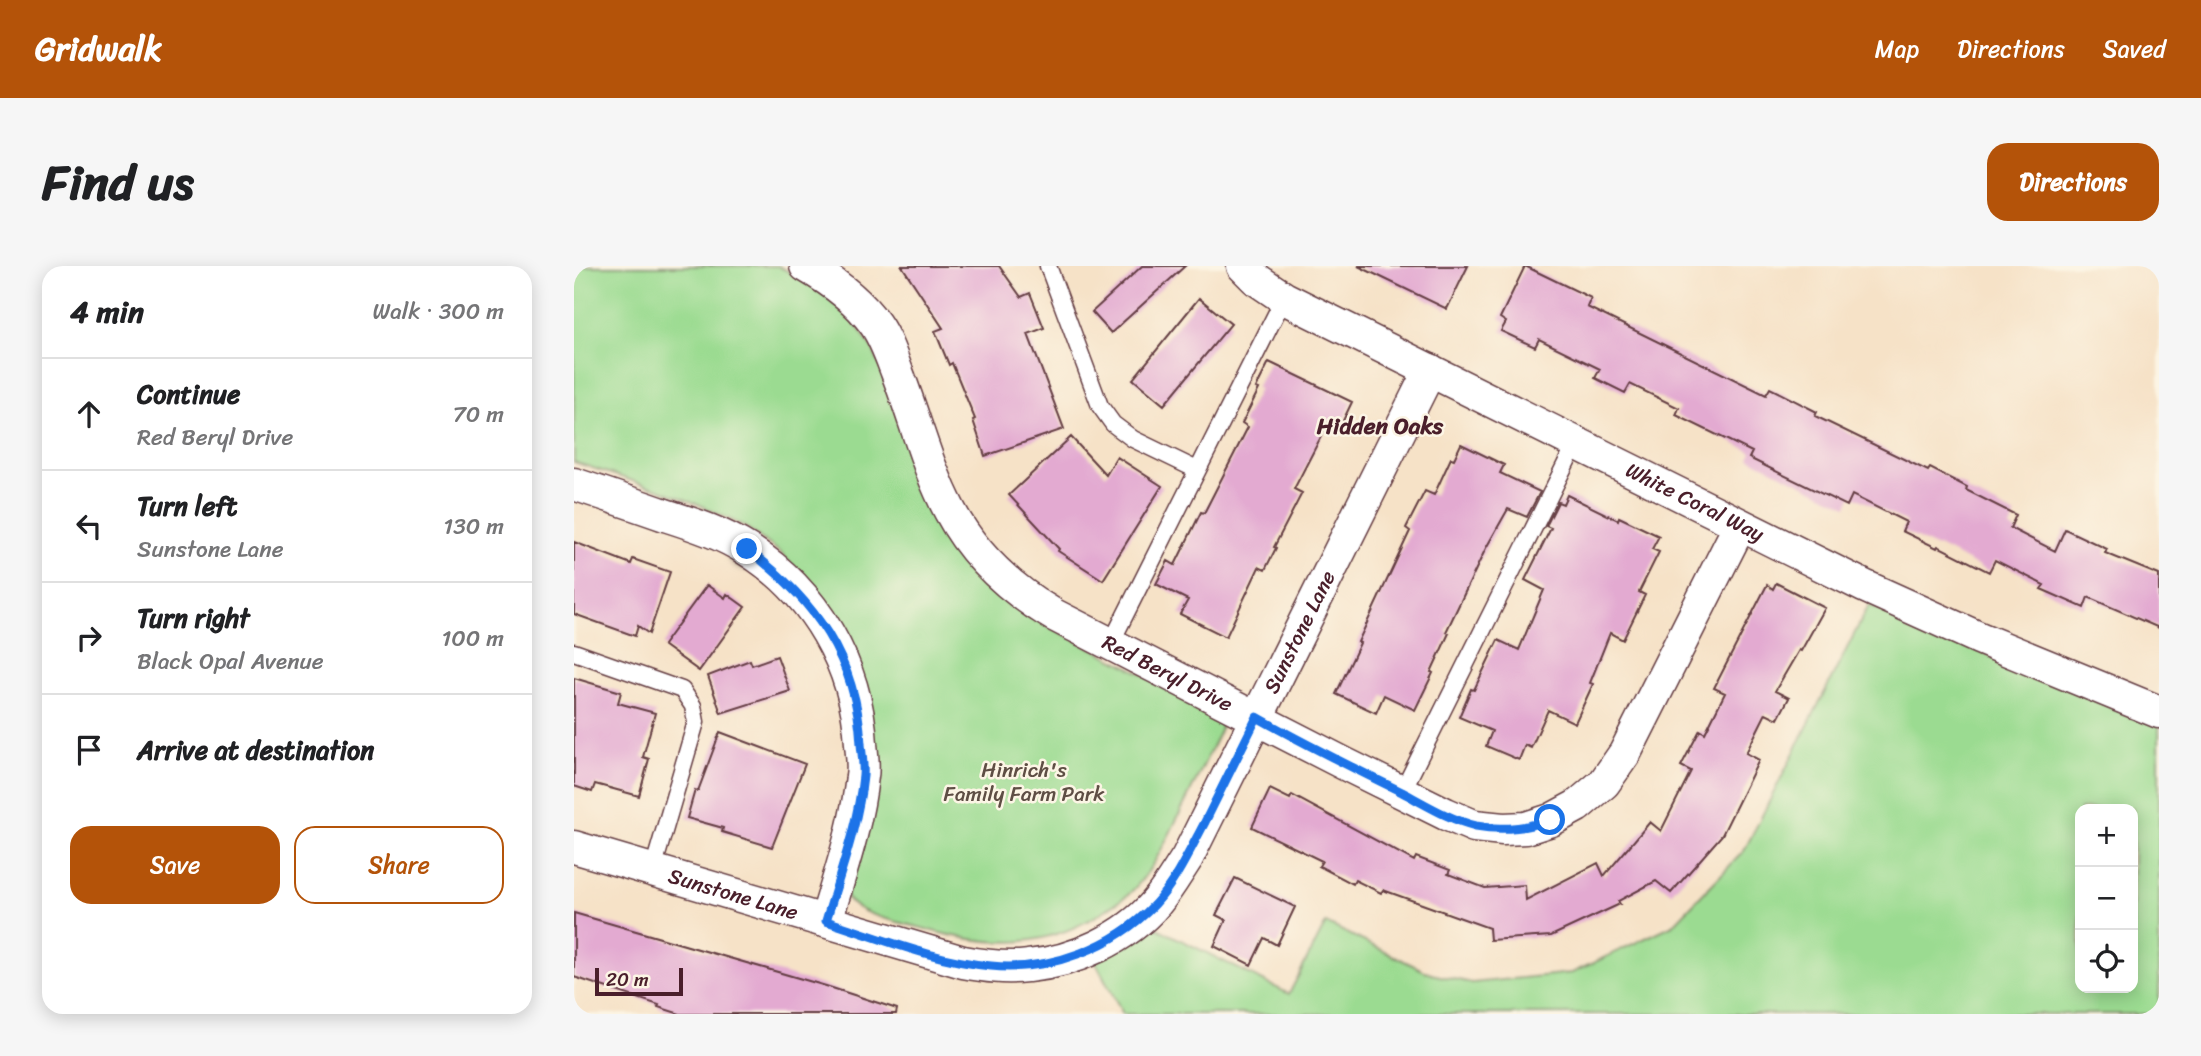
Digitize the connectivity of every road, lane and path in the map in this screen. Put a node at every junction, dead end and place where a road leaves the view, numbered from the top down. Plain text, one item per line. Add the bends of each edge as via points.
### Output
1 (806, 266) edge
2 (1048, 266) edge
3 (1243, 266) edge
4 (1284, 298) junction
5 (1430, 370) junction
6 (1576, 443) junction
7 (1197, 470) junction
8 (574, 484) edge
9 (1740, 525) junction
10 (1111, 643) junction
11 (574, 652) edge
12 (2159, 712) edge
13 (1257, 717) junction
14 (1402, 792) junction
15 (574, 847) edge
16 (653, 869) junction
17 (826, 921) junction

1 - 10 street, Red Beryl Drive via 852,298 876,325 932,470 968,539 1025,598
2 - 7 lane via 1100,406 1133,439
3 - 4 street, White Coral Way
4 - 5 street, White Coral Way
4 - 7 lane
5 - 6 street, White Coral Way
5 - 13 street, Sunstone Lane
6 - 9 street, White Coral Way
6 - 14 lane
7 - 10 lane
8 - 17 street via 714,532 747,549 798,593 834,642 856,699 863,774
9 - 12 street, White Coral Way via 1923,614
9 - 14 street, Red Beryl Drive via 1625,753 1604,783 1577,806 1526,828 1503,829 1474,826
10 - 13 street, Red Beryl Drive
11 - 16 lane via 682,690 693,706 696,722
13 - 14 street, Red Beryl Drive
13 - 17 street, Sunstone Lane via 1186,858 1157,902 1136,922 1085,951 1028,966 992,967 932,955
15 - 16 street, Sunstone Lane
16 - 17 street, Sunstone Lane

